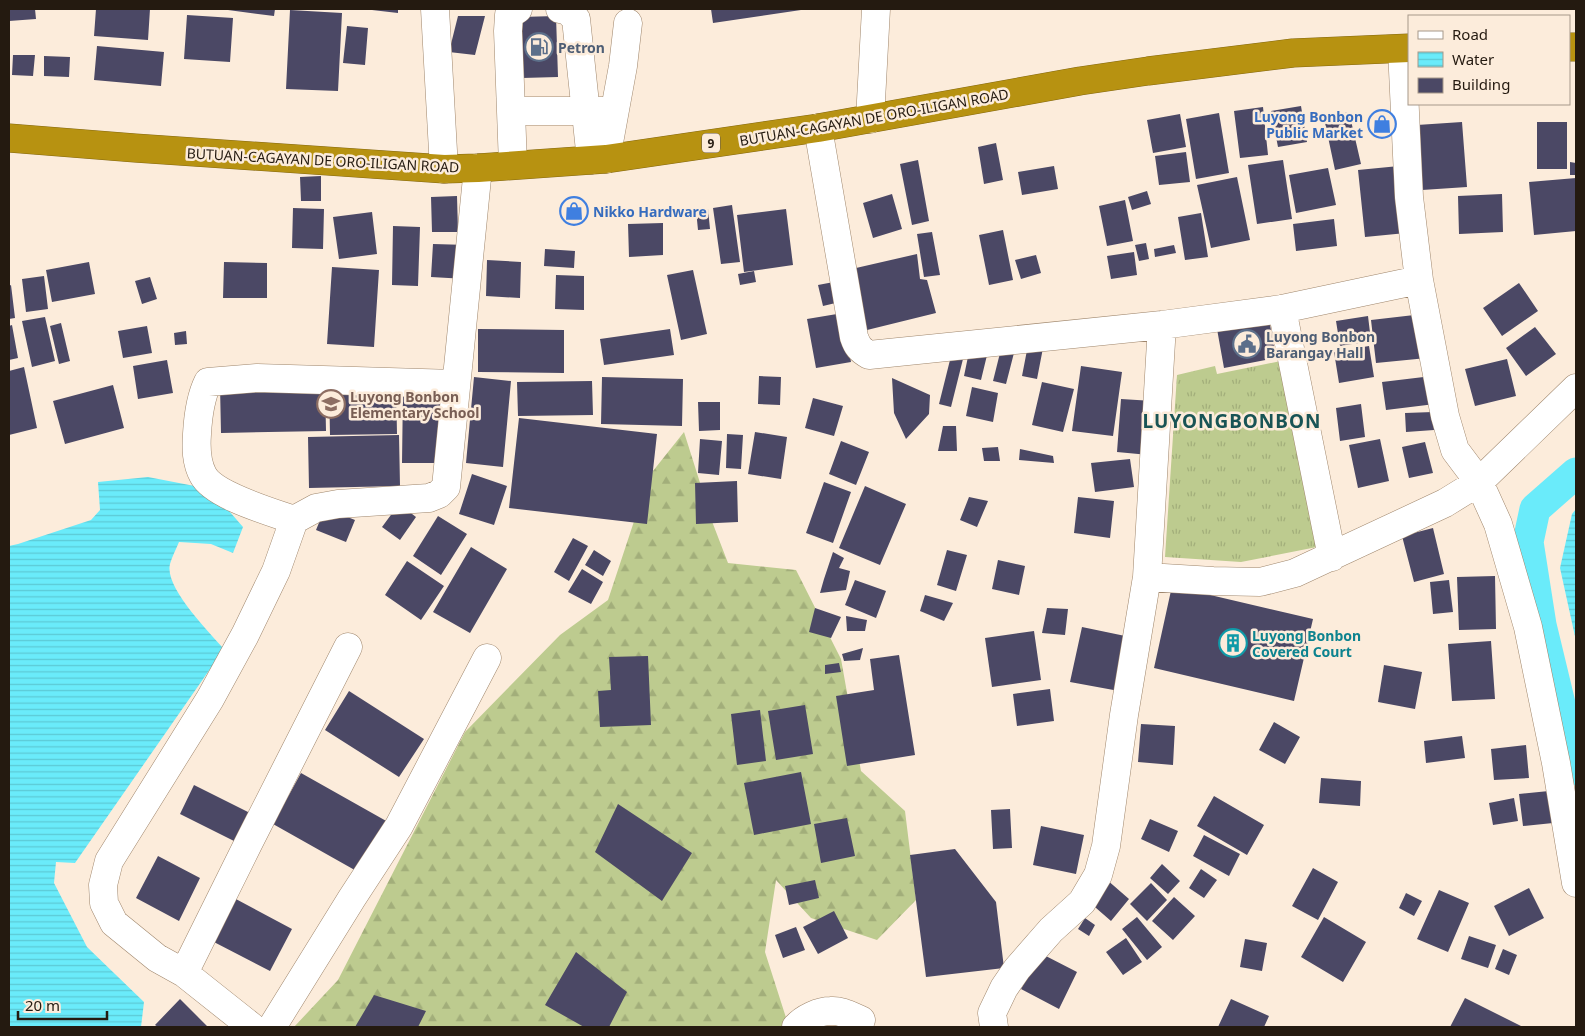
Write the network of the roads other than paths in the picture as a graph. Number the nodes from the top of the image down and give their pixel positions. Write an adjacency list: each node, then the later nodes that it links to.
1 (435, 9): 16 (street)
2 (518, 9): 7 (street)
3 (560, 9): 8 (street)
4 (876, 9): 10 (street)
5 (628, 23): 9 (street)
6 (1405, 49): 10 (highway, BUTUAN-CAGAYAN DE ORO-ILIGAN ROAD / 9); 17 (street)
7 (512, 111): 8 (street); 14 (street)
8 (586, 111): 9 (street); 13 (street)
9 (614, 111): 13 (street)
10 (870, 119): 11 (highway, BUTUAN-CAGAYAN DE ORO-ILIGAN ROAD / 9)
11 (818, 128): 13 (highway, BUTUAN-CAGAYAN DE ORO-ILIGAN ROAD / 9); 19 (street)
12 (9, 138): 16 (highway, BUTUAN-CAGAYAN DE ORO-ILIGAN ROAD / 9)
13 (599, 159): 14 (highway, BUTUAN-CAGAYAN DE ORO-ILIGAN ROAD / 9)
14 (514, 165): 15 (highway, BUTUAN-CAGAYAN DE ORO-ILIGAN ROAD / 9)
15 (478, 168): 16 (highway, BUTUAN-CAGAYAN DE ORO-ILIGAN ROAD / 9); 20 (street)
16 (444, 169)
17 (1418, 280): 18 (street); 22 (street)
18 (1282, 309): 19 (street); 24 (street)
19 (1162, 325): 25 (street)
20 (455, 384): 23 (street); 23 (street)
21 (1574, 390): 22 (street)
22 (1479, 482): 24 (street); 28 (street)
23 (294, 520): 29 (street)
24 (1332, 557): 25 (street)
25 (1148, 577): 34 (street)
26 (348, 647): 29 (street)
27 (487, 658): 32 (street)
28 (1576, 883)
29 (184, 973): 31 (street)
30 (862, 1020): 33 (street)
31 (252, 1027)
32 (272, 1027)
33 (796, 1027)
34 (994, 1027)

